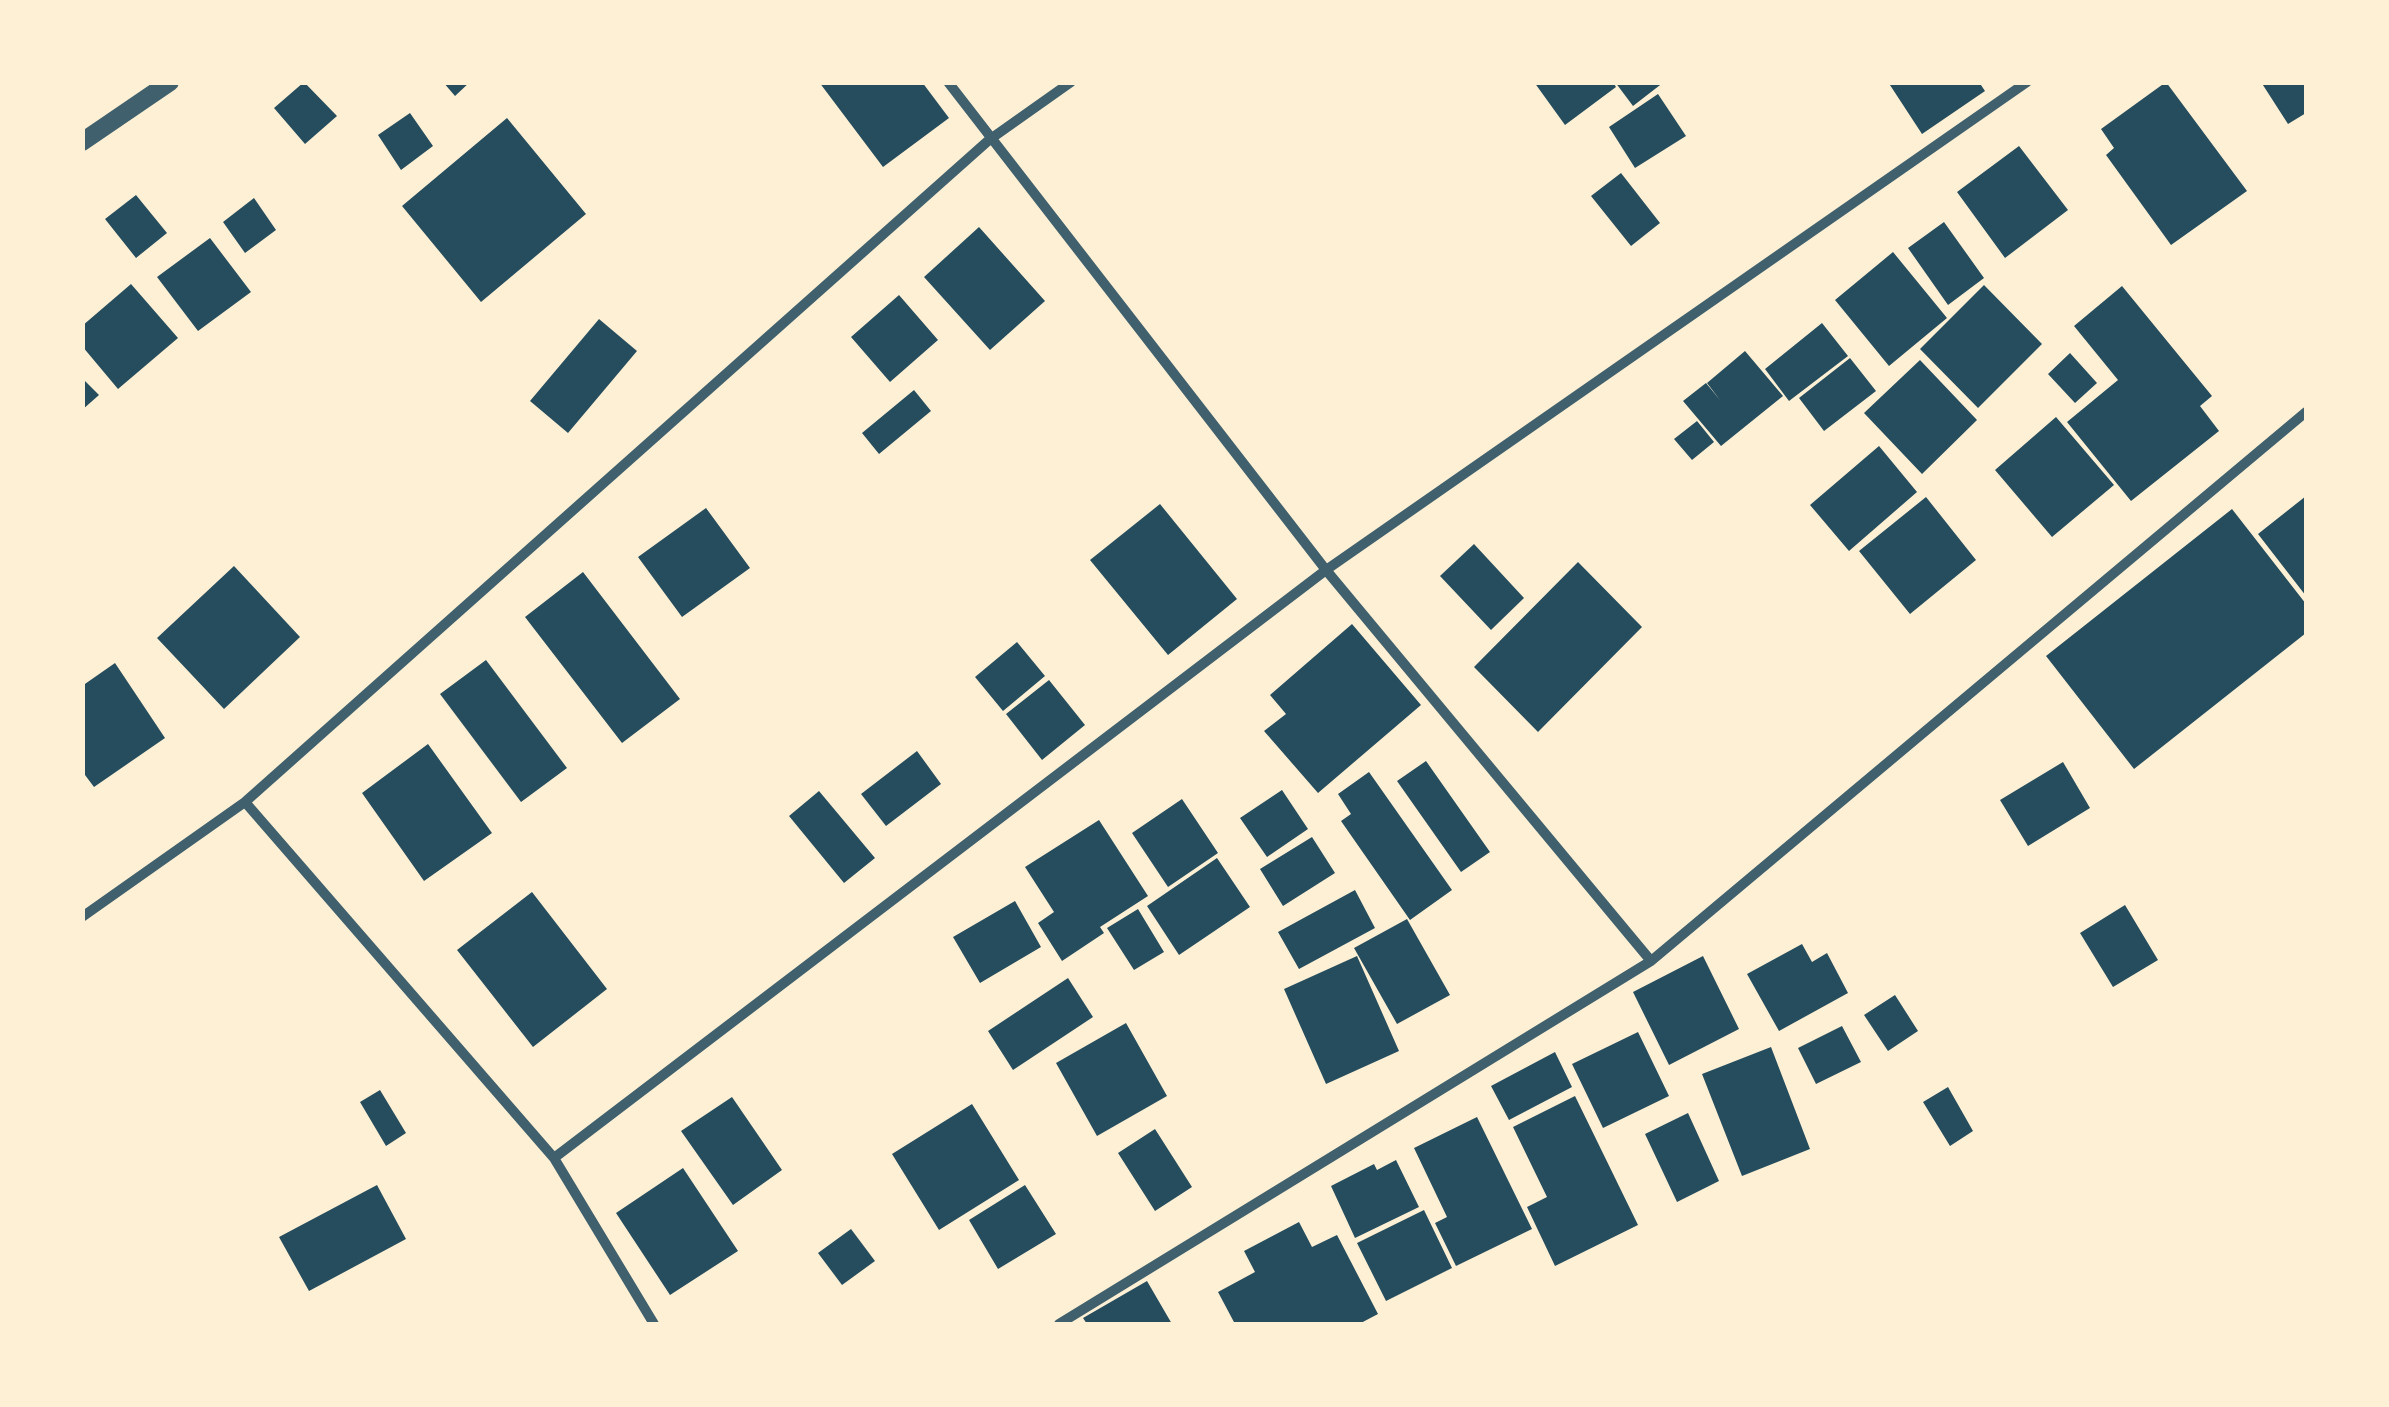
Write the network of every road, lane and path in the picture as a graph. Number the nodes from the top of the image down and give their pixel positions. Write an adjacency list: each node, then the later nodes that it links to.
1 (170, 82): 6 (street)
2 (948, 82): 5 (street)
3 (1071, 82): 5 (street)
4 (2027, 82): 8 (street)
5 (989, 140): 8 (street); 9 (street)
6 (82, 142)
7 (2306, 412): 11 (street)
8 (1326, 570): 11 (street); 12 (street)
9 (245, 802): 10 (street); 12 (street)
10 (82, 918)
11 (1651, 961): 14 (street)
12 (554, 1158): 13 (street)
13 (654, 1324)
14 (1059, 1324)

